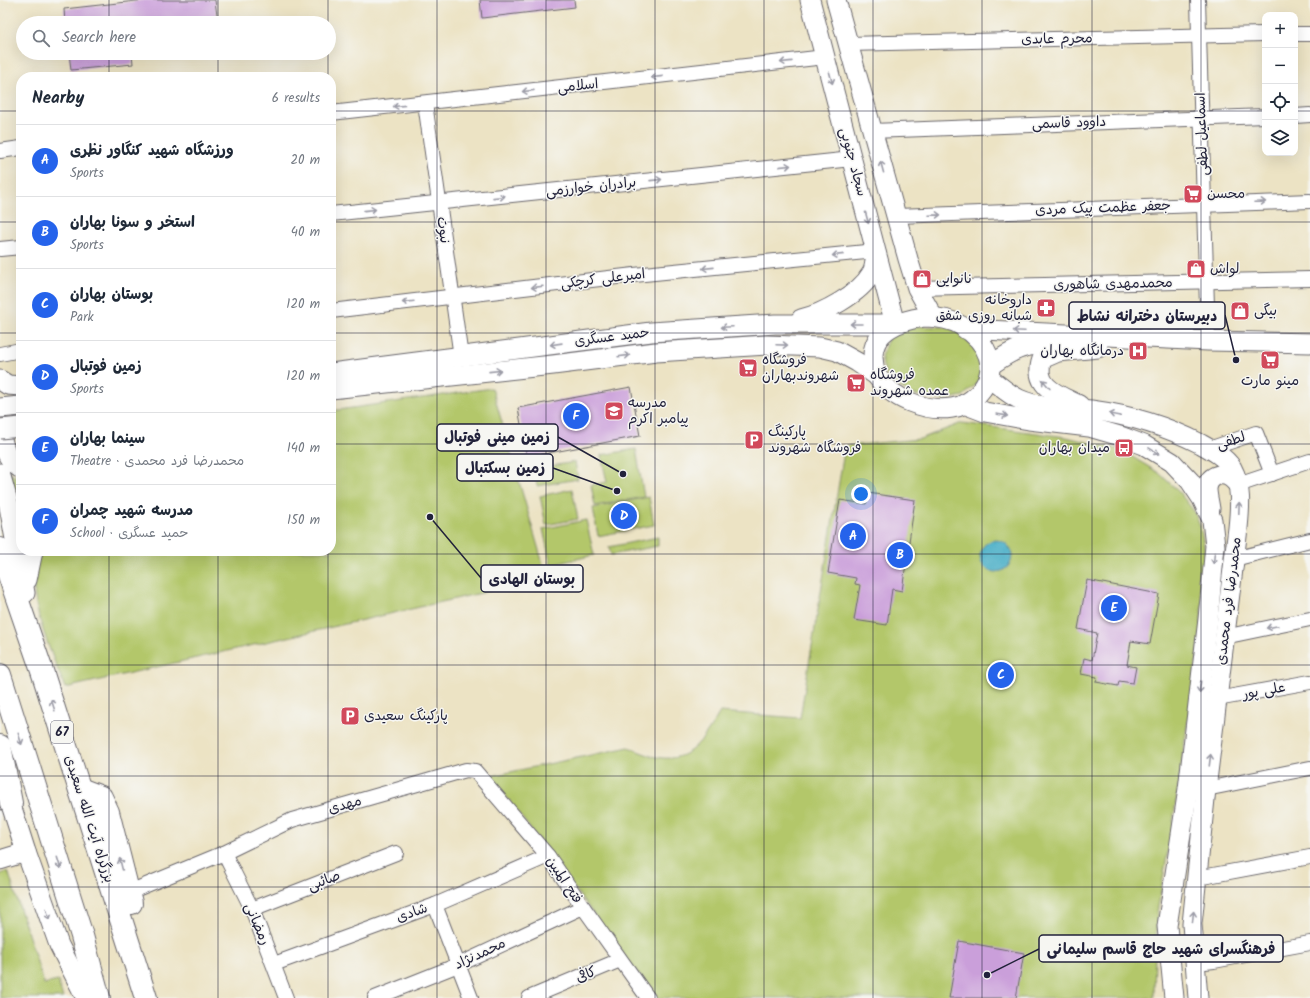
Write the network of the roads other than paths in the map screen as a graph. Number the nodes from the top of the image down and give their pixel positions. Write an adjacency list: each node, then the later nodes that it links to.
1 (810, 0): 9 (main road, سجاد جنوبی)
2 (836, 0): 8 (main road, سجاد جنوبی)
3 (1198, 0): 7 (street, اسماعیل لطفی)
4 (1262, 34): 7 (street, محرم عابدی)
5 (1298, 34): 6 (street)
6 (1310, 34)
7 (1199, 35): 8 (street, محرم عابدی); 15 (street, اسماعیل لطفی)
8 (848, 44): 16 (main road, سجاد جنوبی)
9 (825, 58): 10 (street, اسلامی, one-way to 10); 19 (main road, سجاد جنوبی, one-way to 19)
10 (425, 103): 11 (street, اسلامی, one-way to 11); 21 (street, نبوت)
11 (336, 112)
12 (1310, 115): 14 (street)
13 (1262, 116): 15 (street, داوود قاسمی)
14 (1298, 116)
15 (1202, 118): 16 (street, داوود قاسمی); 22 (street, اسماعیل لطفی)
16 (872, 131): 24 (main road, سجاد جنوبی, one-way to 16)
17 (16, 149): 18 (street)
18 (0, 151)
19 (852, 159): 21 (street, برادران خوارزمی, one-way to 19); 27 (main road, سجاد جنوبی, one-way to 27)
20 (1310, 201): 22 (street, جعفر عظمت پیک مردی, one-way to 20)
21 (439, 203): 23 (street, برادران خوارزمی, one-way to 21); 31 (street, نبوت)
22 (1204, 204): 24 (street, جعفر عظمت پیک مردی, one-way to 22); 29 (street, اسماعیل لطفی)
23 (336, 213)
24 (896, 216): 30 (main road, سجاد جنوبی)
25 (16, 247): 26 (street)
26 (0, 249)
27 (876, 252): 31 (street, امیرعلی کرچکی, one-way to 31); 34 (main road); 35 (main road, سجاد جنوبی)
28 (1310, 279): 29 (street, محمدمهدی شاهوری)
29 (1206, 282): 30 (street, محمدمهدی شاهوری); 37 (street, اسماعیل لطفی)
30 (917, 288): 33 (main road, سجاد جنوبی)
31 (453, 297): 32 (street, امیرعلی کرچکی, one-way to 32); 43 (street, نبوت)
32 (336, 310)
33 (933, 317): 35 (main road); 36 (main road)
34 (775, 324): 35 (main road, حمید عسگری, one-way to 34); 43 (main road, حمید عسگری, one-way to 43)
35 (896, 324): 48 (main road)
36 (965, 329): 37 (main road, one-way to 36); 45 (main road)
37 (1208, 341): 38 (main road)
38 (1310, 343)
39 (1098, 348): 42 (main road); 45 (main road); 54 (main road, one-way to 39)
40 (16, 351): 41 (street)
41 (0, 354)
42 (1310, 354)
43 (456, 358): 44 (main road); 46 (main road, حمید عسگری)
44 (336, 360)
45 (990, 371): 51 (main road); 54 (main road, محمدرضا فرد محمدی)
46 (336, 372)
47 (471, 374): 48 (main road, حمید عسگری, one-way to 48); 49 (main road, حمید عسگری); 50 (main road)
48 (877, 376): 51 (main road)
49 (336, 388)
50 (336, 398)
51 (964, 404): 63 (main road, محمدرضا فرد محمدی, one-way to 63)
52 (16, 406): 53 (main road)
53 (0, 408)
54 (1091, 410): 57 (main road, محمدرضا فرد محمدی, one-way to 54)
55 (16, 427): 56 (main road, bridge)
56 (0, 429): 59 (main road)
57 (1209, 448): 61 (street, لطفی); 62 (main road, محمدرضا فرد محمدی)
58 (1310, 461): 61 (street)
59 (16, 465)
60 (0, 473): 65 (main road)
61 (1272, 474): 62 (street)
62 (1238, 485): 63 (main road); 69 (main road, محمدرضا فرد محمدی, one-way to 62)
63 (1212, 520): 106 (main road, محمدرضا فرد محمدی, one-way to 106)
64 (1310, 540): 69 (street)
65 (16, 544)
66 (0, 549): 79 (highway, بزرگراه آیت الله سعیدی / 67, one-way to 66)
67 (18, 556): 68 (main road)
68 (32, 556)
69 (1234, 559): 71 (main road, محمدرضا فرد محمدی)
70 (1310, 619): 71 (street, one-way to 71)
71 (1224, 637): 74 (main road, محمدرضا فرد محمدی)
72 (0, 675): 100 (highway, one-way to 100)
73 (1310, 682): 74 (street, علی پور)
74 (1217, 699): 80 (main road, محمدرضا فرد محمدی, one-way to 74)
75 (0, 746): 81 (highway)
76 (1310, 768): 80 (street)
77 (0, 770): 81 (main road)
78 (471, 770): 83 (street, مهدی); 85 (street, فتح المبین)
79 (80, 788): 89 (highway, one-way to 79); 98 (highway, بزرگراه آیت الله سعیدی / 67)
80 (1206, 789): 88 (main road, محمدرضا فرد محمدی)
81 (11, 803): 82 (main road)
82 (26, 852): 87 (main road); 99 (main road, one-way to 99)
83 (224, 853): 89 (street, مهدی); 92 (street, رمضانی)
84 (396, 853): 92 (street, صائبی)
85 (548, 856): 90 (street, شادی); 91 (street, فتح المبین)
86 (1310, 857): 88 (street)
87 (0, 860)
88 (1197, 878): 95 (main road, محمدرضا فرد محمدی, one-way to 88)
89 (128, 893): 98 (highway)
90 (435, 905): 96 (street, شادی); 97 (street)
91 (582, 906): 94 (street, فتح المبین); 97 (street, محمدنژاد)
92 (252, 909): 96 (street, رمضانی)
93 (1310, 943): 95 (street)
94 (620, 960): 104 (street, کافی); 105 (street, فتح المبین)
95 (1196, 963): 107 (main road, محمدرضا فرد محمدی)
96 (274, 964): 101 (street, رمضانی)
97 (458, 964): 102 (street, محمدنژاد); 103 (street)
98 (146, 997)
99 (86, 998)
100 (99, 998)
101 (286, 998)
102 (375, 998)
103 (471, 998)
104 (529, 998)
105 (648, 998)
106 (1174, 998)
107 (1198, 998)

